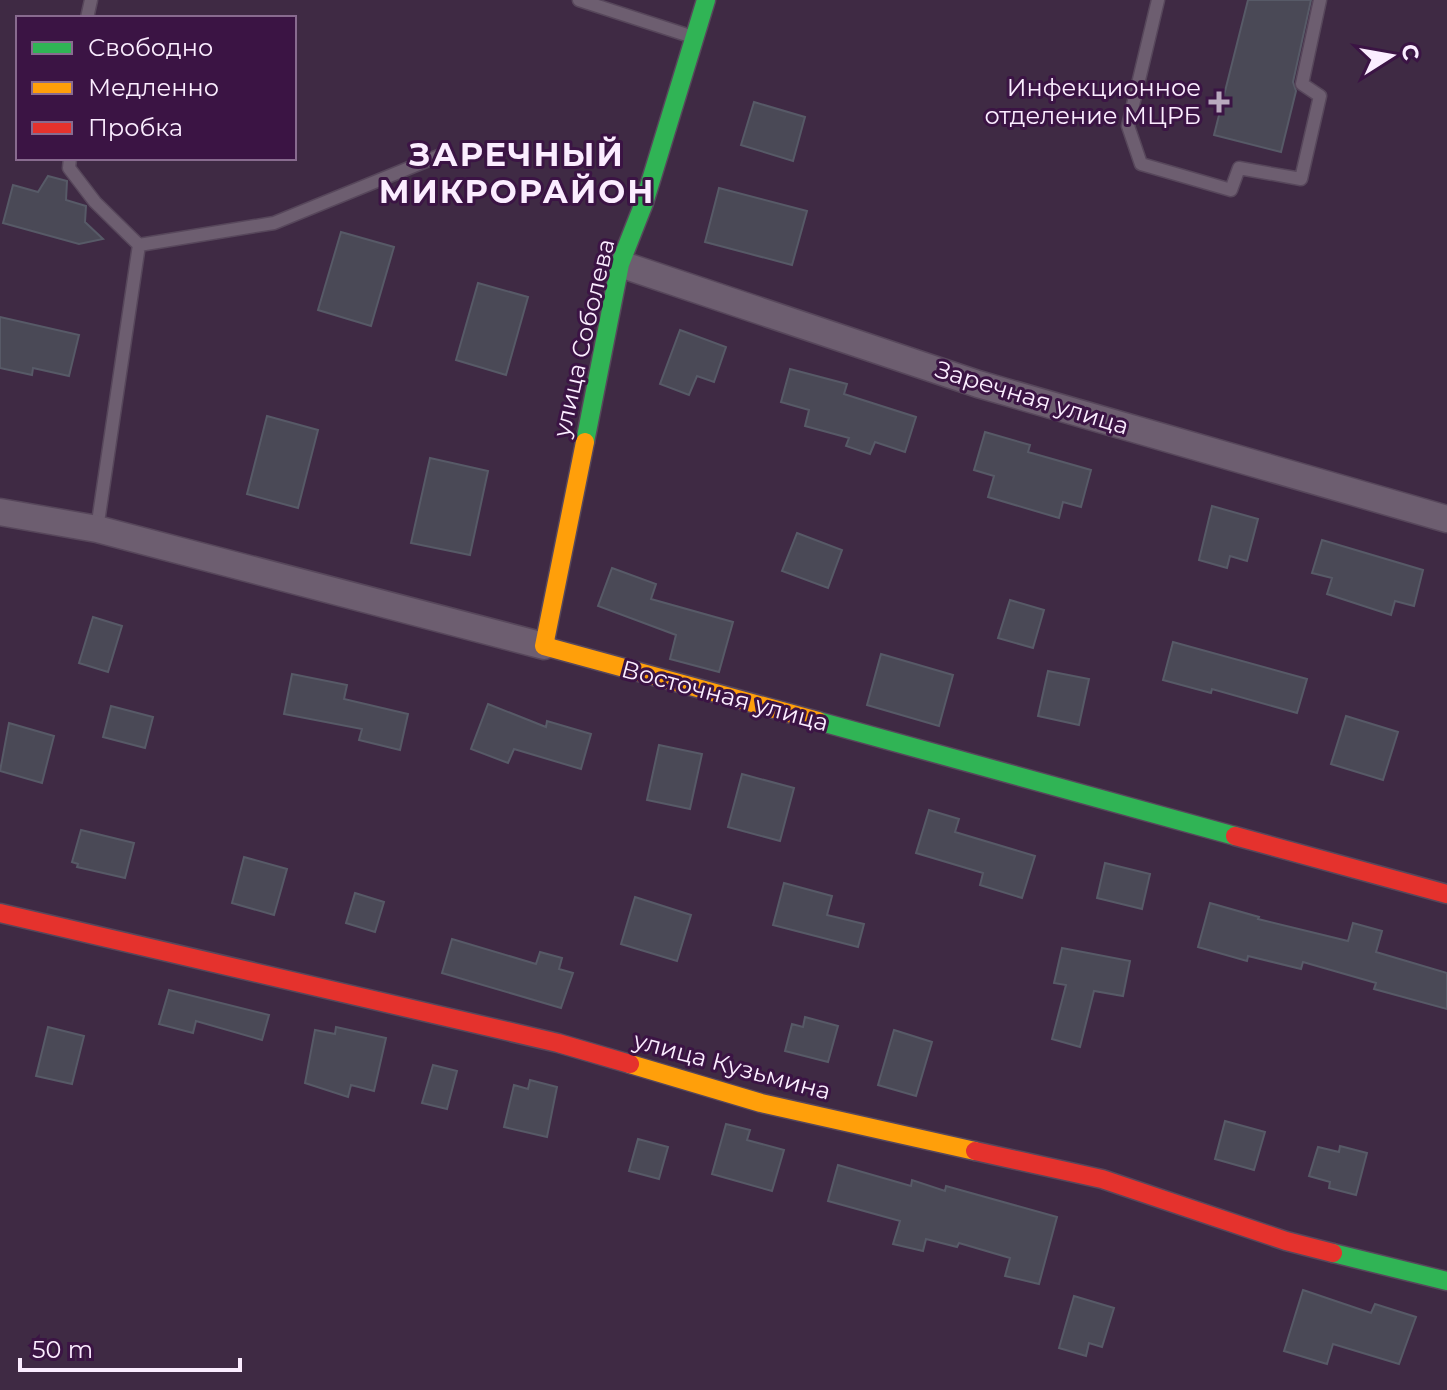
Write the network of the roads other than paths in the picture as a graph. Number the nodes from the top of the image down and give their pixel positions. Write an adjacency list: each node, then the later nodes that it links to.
1 (579, 0): 5 (lane)
2 (706, 0): 5 (street, улица Соболева)
3 (1158, 0): 4 (lane)
4 (1320, 0)
5 (696, 39): 9 (street, улица Соболева)
6 (441, 155): 8 (lane)
7 (70, 160): 8 (lane)
8 (139, 245): 12 (lane)
9 (620, 264): 11 (street, Заречная улица); 13 (street, улица Соболева)
10 (0, 512): 12 (street, Восточная улица)
11 (1447, 519)
12 (97, 529): 13 (street, Восточная улица)
13 (544, 646): 14 (street, Восточная улица)
14 (1447, 894)
15 (0, 913): 16 (street, улица Кузьмина)
16 (1447, 1281)

